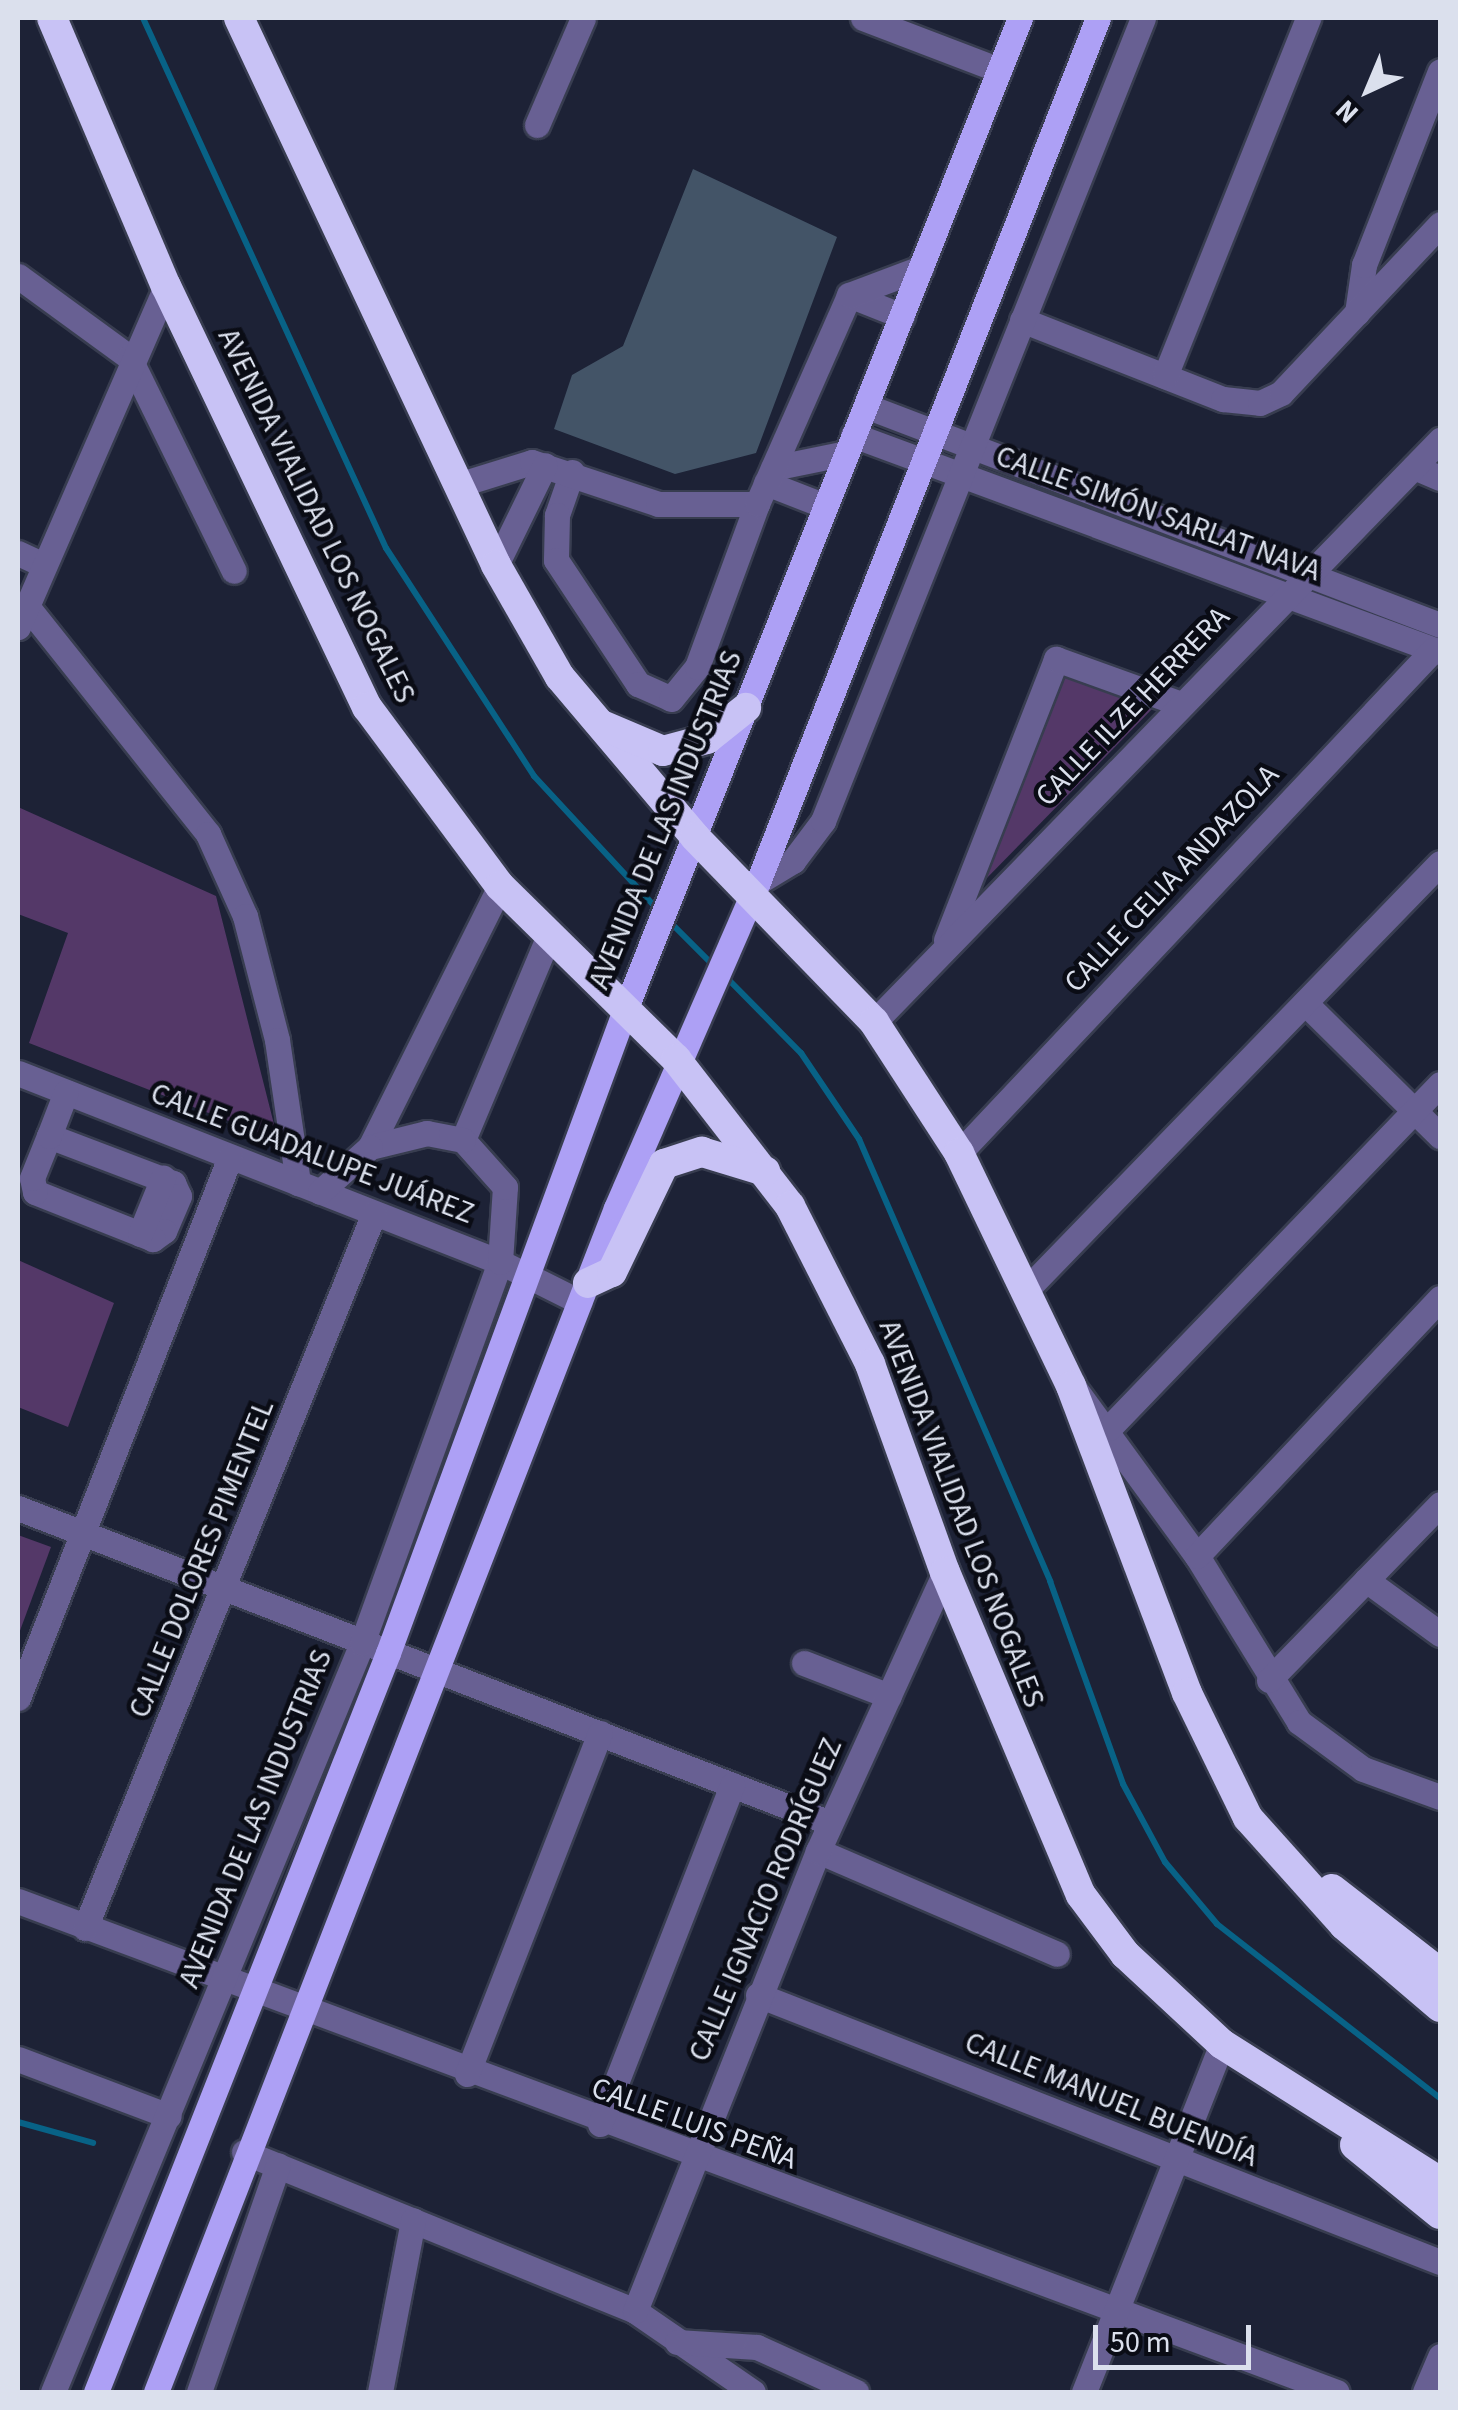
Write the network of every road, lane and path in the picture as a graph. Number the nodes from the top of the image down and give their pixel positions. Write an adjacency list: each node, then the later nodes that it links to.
1 (48, 18): 15 (highway, AVENIDA VIALIDAD LOS NOGALES)
2 (238, 18): 33 (highway)
3 (583, 18): 11 (street)
4 (863, 18): 9 (street)
5 (1020, 18): 9 (main road, AVENIDA DE LAS INDUSTRIAS)
6 (1098, 18): 23 (main road)
7 (1143, 18): 19 (street)
8 (1308, 18): 21 (street)
9 (999, 70): 13 (main road, AVENIDA DE LAS INDUSTRIAS)
10 (1440, 71): 17 (street)
11 (538, 126)
12 (1440, 224): 17 (street)
13 (921, 268): 16 (street); 18 (main road, AVENIDA DE LAS INDUSTRIAS)
14 (18, 276): 20 (street)
15 (166, 286): 20 (street); 49 (highway, AVENIDA VIALIDAD LOS NOGALES)
16 (849, 294): 18 (street); 34 (street)
17 (1357, 313): 21 (street)
18 (902, 316): 22 (main road, AVENIDA DE LAS INDUSTRIAS)
19 (1022, 320): 21 (street); 26 (street)
20 (129, 357): 37 (street); 39 (street)
21 (1165, 376)
22 (866, 406): 23 (street, CALLE SIMÓN SARLAT NAVA); 25 (main road, AVENIDA DE LAS INDUSTRIAS)
23 (932, 430): 26 (street, CALLE SIMÓN SARLAT NAVA); 27 (main road)
24 (1440, 440): 29 (street, CALLE ILZE HERRERA)
25 (850, 444): 27 (street, CALLE SIMÓN SARLAT NAVA); 34 (street); 35 (main road, AVENIDA DE LAS INDUSTRIAS)
26 (972, 444): 31 (street); 40 (street, CALLE SIMÓN SARLAT NAVA)
27 (921, 462): 31 (street, CALLE SIMÓN SARLAT NAVA); 50 (main road)
28 (545, 465): 30 (street); 33 (street); 38 (street)
29 (1414, 468): 32 (street); 40 (street, CALLE ILZE HERRERA)
30 (572, 472): 34 (street); 34 (street)
31 (960, 476): 41 (street, CALLE SIMÓN SARLAT NAVA); 50 (street)
32 (1440, 478)
33 (458, 485): 38 (highway)
34 (765, 485): 35 (street)
35 (825, 506): 45 (main road, AVENIDA DE LAS INDUSTRIAS)
36 (18, 553): 37 (street)
37 (42, 564): 42 (street)
38 (496, 564): 46 (highway)
39 (234, 571)
40 (1308, 575): 41 (street, CALLE ILZE HERRERA); 43 (street, CALLE SIMÓN SARLAT NAVA)
41 (1285, 596): 43 (street, CALLE SIMÓN SARLAT NAVA); 44 (street, CALLE ILZE HERRERA)
42 (22, 616): 68 (street)
43 (1438, 642): 65 (street, CALLE CELIA ANDAZOLA)
44 (1181, 704): 52 (street, CALLE ILZE HERRERA); 52 (street)
45 (746, 708): 46 (highway); 47 (main road, AVENIDA DE LAS INDUSTRIAS)
46 (597, 723): 47 (highway)
47 (695, 837): 50 (highway); 54 (main road, AVENIDA DE LAS INDUSTRIAS)
48 (1440, 863): 53 (street)
49 (500, 886): 51 (highway, AVENIDA VIALIDAD LOS NOGALES); 64 (street)
50 (755, 888): 55 (highway); 56 (main road)
51 (549, 936): 54 (highway, AVENIDA VIALIDAD LOS NOGALES); 63 (street)
52 (942, 950): 55 (street, CALLE ILZE HERRERA)
53 (1305, 1003): 60 (street); 72 (street)
54 (624, 1010): 56 (highway, AVENIDA VIALIDAD LOS NOGALES); 71 (main road, AVENIDA DE LAS INDUSTRIAS)
55 (874, 1022): 65 (highway)
56 (676, 1059): 67 (highway, AVENIDA VIALIDAD LOS NOGALES); 73 (main road)
57 (18, 1074): 59 (street, CALLE GUADALUPE JUÁREZ)
58 (1440, 1084): 60 (street)
59 (66, 1092): 61 (street); 66 (street, CALLE GUADALUPE JUÁREZ)
60 (1415, 1110): 62 (street); 76 (street)
61 (49, 1136): 61 (street)
62 (1440, 1136)
63 (463, 1140): 64 (street); 70 (street, AVENIDA DE LAS INDUSTRIAS)
64 (370, 1147): 68 (street)
65 (959, 1152): 72 (highway)
66 (230, 1157): 68 (street, CALLE GUADALUPE JUÁREZ); 79 (street)
67 (769, 1172): 73 (highway); 81 (highway, AVENIDA VIALIDAD LOS NOGALES)
68 (309, 1188): 69 (street, CALLE GUADALUPE JUÁREZ)
69 (374, 1213): 70 (street, CALLE GUADALUPE JUÁREZ); 83 (street, CALLE DOLORES PIMENTEL)
70 (500, 1262): 71 (street, CALLE GUADALUPE JUÁREZ); 85 (street, AVENIDA DE LAS INDUSTRIAS)
71 (526, 1278): 73 (street, CALLE GUADALUPE JUÁREZ); 86 (main road, AVENIDA DE LAS INDUSTRIAS)
72 (1028, 1289): 75 (highway)
73 (584, 1292): 88 (main road)
74 (1440, 1298): 80 (street)
75 (1071, 1386): 76 (street); 97 (highway)
76 (1109, 1428): 80 (street)
77 (1440, 1504): 82 (street)
78 (18, 1508): 79 (street)
79 (82, 1533): 83 (street); 91 (street)
80 (1197, 1556): 89 (street)
81 (944, 1572): 90 (street, CALLE IGNACIO RODRÍGUEZ); 107 (highway, AVENIDA VIALIDAD LOS NOGALES)
82 (1366, 1580): 84 (street); 89 (street)
83 (227, 1592): 85 (street); 99 (street, CALLE DOLORES PIMENTEL)
84 (1440, 1634)
85 (362, 1643): 86 (street); 102 (street, AVENIDA DE LAS INDUSTRIAS)
86 (388, 1654): 88 (street); 103 (main road, AVENIDA DE LAS INDUSTRIAS)
87 (804, 1663): 90 (street)
88 (434, 1670): 92 (street); 106 (main road)
89 (1269, 1680): 94 (street)
90 (888, 1696): 95 (street, CALLE IGNACIO RODRÍGUEZ)
91 (18, 1698)
92 (600, 1733): 93 (street); 109 (street)
93 (732, 1785): 95 (street); 112 (street)
94 (1440, 1797)
95 (830, 1823): 96 (street, CALLE IGNACIO RODRÍGUEZ)
96 (818, 1851): 100 (street); 104 (street, CALLE IGNACIO RODRÍGUEZ)
97 (1282, 1860): 101 (highway); 105 (highway)
98 (18, 1901): 99 (street, CALLE LUIS PEÑA)
99 (86, 1928): 102 (street, CALLE LUIS PEÑA)
100 (1057, 1954)
101 (1440, 1973)
102 (224, 1983): 103 (street, CALLE LUIS PEÑA); 110 (street, AVENIDA DE LAS INDUSTRIAS)
103 (253, 1993): 106 (street, CALLE LUIS PEÑA); 124 (main road, AVENIDA DE LAS INDUSTRIAS)
104 (758, 1994): 114 (street, CALLE IGNACIO RODRÍGUEZ); 115 (street, CALLE MANUEL BUENDÍA)
105 (1440, 2008)
106 (299, 2011): 109 (street, CALLE LUIS PEÑA); 113 (main road)
107 (1222, 2044): 111 (highway, AVENIDA VIALIDAD LOS NOGALES); 115 (street)
108 (18, 2059): 110 (street)
109 (468, 2074): 112 (street, CALLE LUIS PEÑA)
110 (169, 2116): 126 (street, AVENIDA DE LAS INDUSTRIAS)
111 (1338, 2123): 117 (highway, AVENIDA VIALIDAD LOS NOGALES); 118 (highway)
112 (600, 2124): 114 (street, CALLE LUIS PEÑA)
113 (244, 2152): 116 (street); 129 (main road)
114 (696, 2160): 121 (street, CALLE IGNACIO RODRÍGUEZ); 122 (street, CALLE LUIS PEÑA)
115 (1175, 2162): 120 (street, CALLE MANUEL BUENDÍA); 122 (street)
116 (278, 2165): 119 (street); 130 (street)
117 (1440, 2182)
118 (1440, 2214)
119 (413, 2220): 121 (street); 131 (street)
120 (1440, 2262)
121 (635, 2311): 123 (street)
122 (1115, 2312): 134 (street); 135 (street, CALLE LUIS PEÑA)
123 (677, 2342): 132 (street); 133 (street)
124 (111, 2353): 127 (main road); 128 (main road, AVENIDA DE LAS INDUSTRIAS)
125 (1440, 2356): 136 (street)
126 (52, 2392)
127 (77, 2392)
128 (96, 2392)
129 (156, 2392)
130 (199, 2392)
131 (380, 2392)
132 (753, 2392)
133 (856, 2392)
134 (1084, 2392)
135 (1337, 2392)
136 (1425, 2392)

